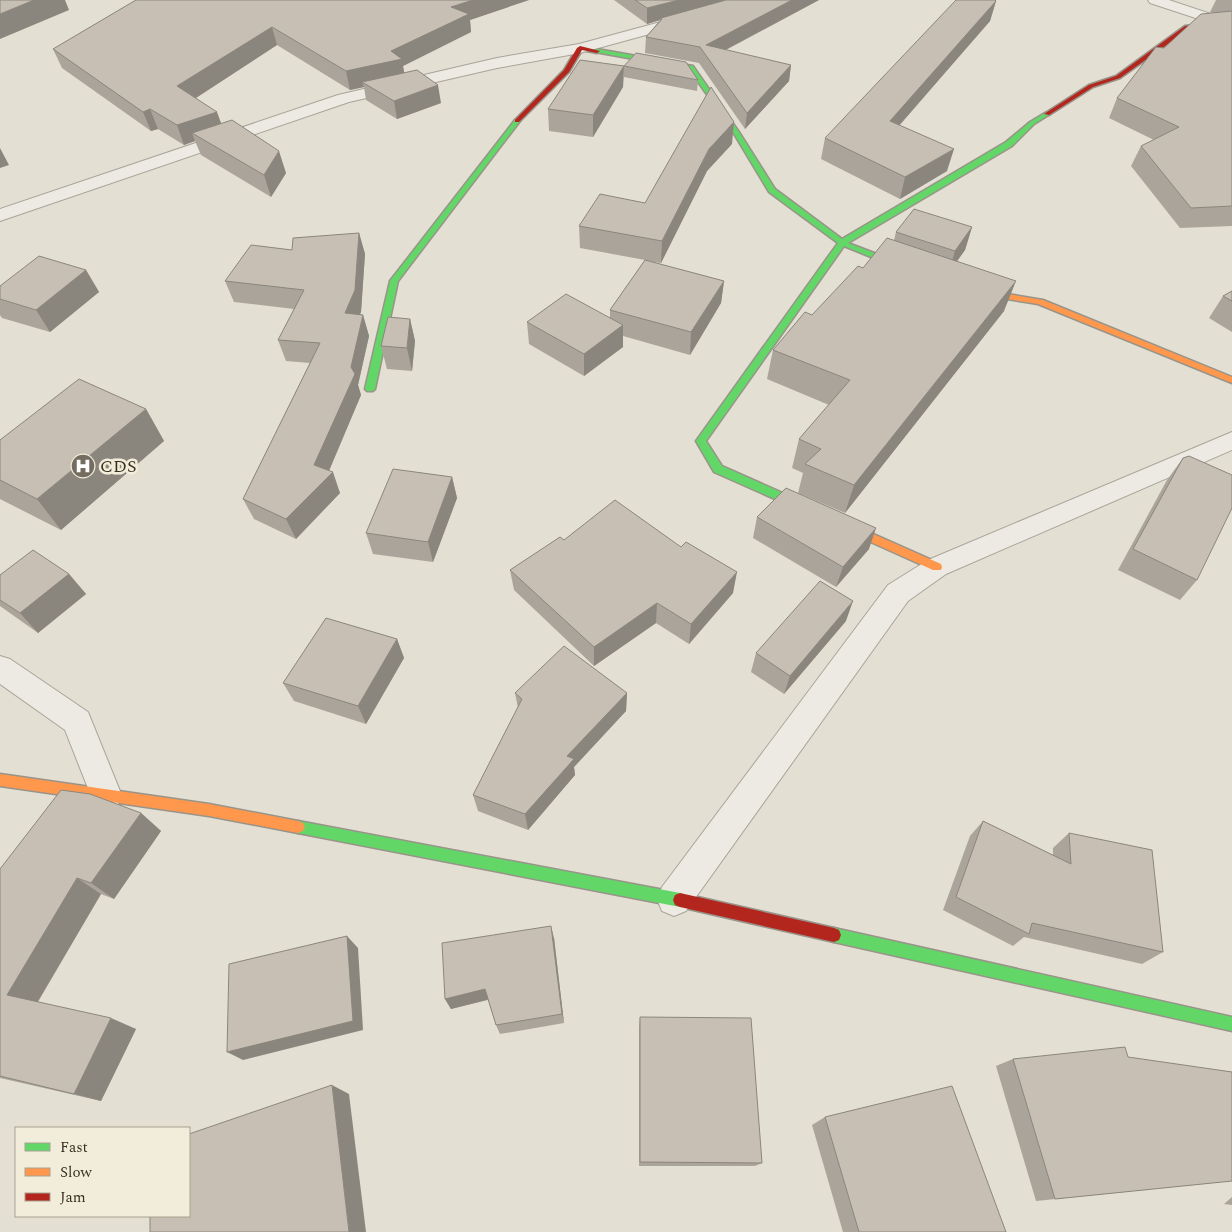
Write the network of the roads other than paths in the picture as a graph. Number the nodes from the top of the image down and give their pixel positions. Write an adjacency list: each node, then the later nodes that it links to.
1 (758, 0): 4 (street)
2 (1155, 0): 3 (street)
3 (1229, 25): 6 (street)
4 (580, 48): 5 (street); 6 (street); 10 (street)
5 (0, 215)
6 (842, 243): 7 (street); 12 (street)
7 (919, 273)
8 (957, 286): 9 (street)
9 (1232, 380)
10 (370, 389)
11 (1232, 440): 12 (street)
12 (937, 567): 16 (street)
13 (0, 668): 15 (street)
14 (0, 780): 15 (street)
15 (106, 796): 16 (street)
16 (674, 899): 17 (street)
17 (1232, 1024)

